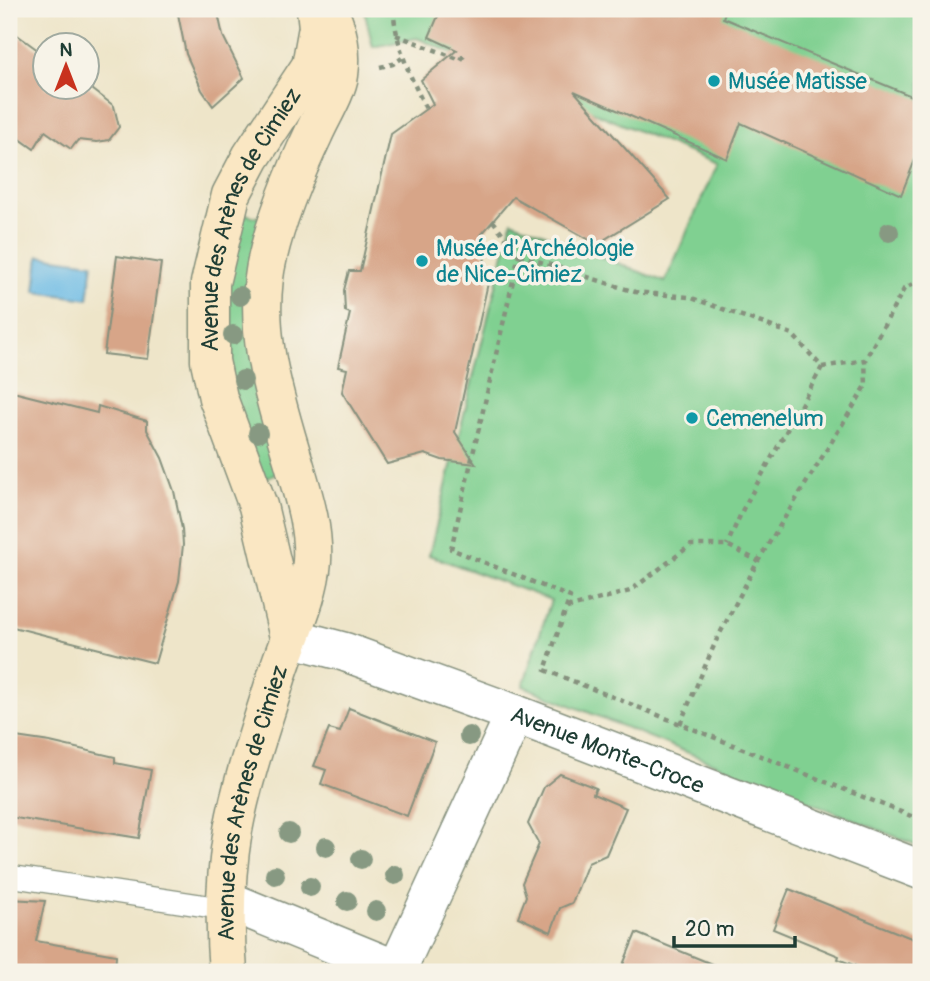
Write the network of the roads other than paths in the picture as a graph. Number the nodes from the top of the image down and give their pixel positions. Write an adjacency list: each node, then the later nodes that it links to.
1 (316, 9): 3 (street, Avenue des Arènes de Cimiez)
2 (326, 9): 3 (street, Avenue des Arènes de Cimiez)
3 (289, 637): 4 (street, Avenue Monte-Croce); 7 (street, Avenue des Arènes de Cimiez)
4 (515, 714): 5 (street, Avenue Monte-Croce); 9 (street)
5 (921, 870)
6 (9, 876): 7 (lane)
7 (226, 905): 8 (street, Avenue des Arènes de Cimiez); 9 (street)
8 (228, 972)
9 (399, 972)

